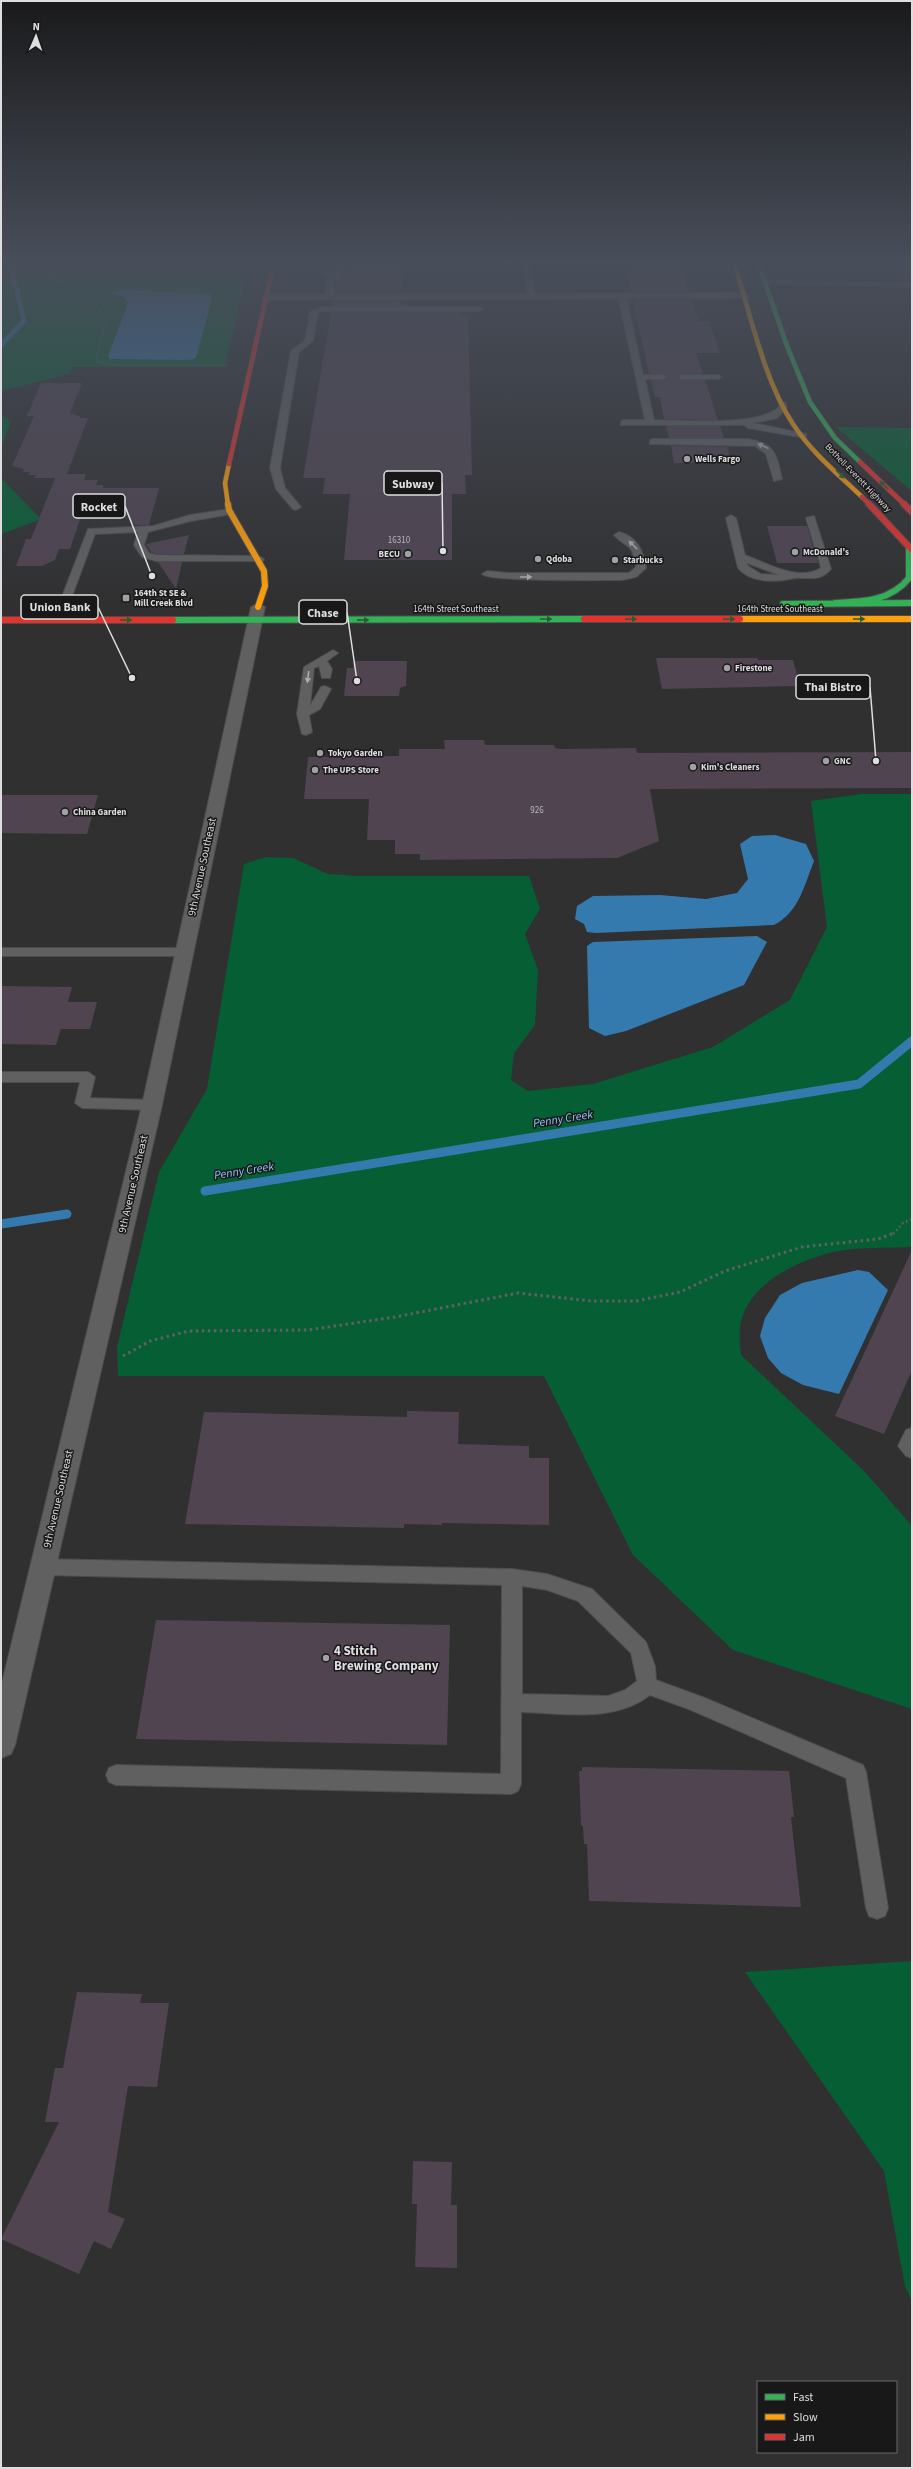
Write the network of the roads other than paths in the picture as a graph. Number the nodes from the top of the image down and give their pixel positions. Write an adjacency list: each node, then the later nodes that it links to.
1 (250, 377): 14 (main road)
2 (291, 377): 13 (lane)
3 (640, 377): 8 (lane)
4 (773, 377): 6 (main road, Bothell-Everett Highway)
5 (800, 377): 15 (main road, Bothell-Everett Highway, one-way to 5)
6 (782, 404): 9 (lane); 10 (main road, Bothell-Everett Highway)
7 (624, 423): 8 (lane)
8 (650, 423): 9 (lane)
9 (735, 423): 10 (lane)
10 (803, 436): 20 (main road, Bothell-Everett Highway, one-way to 20)
11 (653, 442): 12 (lane, one-way to 11)
12 (777, 479)
13 (296, 507)
14 (229, 512): 18 (lane); 21 (main road)
15 (912, 512)
16 (731, 518): 17 (lane)
17 (811, 518)
18 (144, 530): 21 (lane); 26 (lane)
19 (619, 535): 22 (lane, one-way to 19)
20 (911, 549): 23 (main road)
21 (260, 559): 27 (main road)
22 (487, 574)
23 (835, 603): 24 (main road, 164th Street Southeast); 25 (main road, 164th Street Southeast)
24 (912, 603)
25 (773, 604)
26 (63, 607)
27 (257, 610): 28 (main road, 164th Street Southeast, one-way to 28); 29 (main road, 164th Street Southeast, one-way to 27); 37 (street, 9th Avenue Southeast)
28 (912, 619)
29 (1, 620)
30 (332, 653): 31 (lane)
31 (321, 660): 32 (lane); 34 (lane, one-way to 34)
32 (326, 676)
33 (325, 689): 34 (lane)
34 (303, 714): 35 (lane)
35 (306, 732)
36 (1, 952): 37 (lane)
37 (183, 952): 39 (street, 9th Avenue Southeast)
38 (1, 1076): 39 (lane)
39 (152, 1105): 42 (street, 9th Avenue Southeast)
40 (912, 1435): 41 (lane)
41 (912, 1450)
42 (42, 1567): 43 (lane); 46 (street, 9th Avenue Southeast)
43 (512, 1577): 44 (lane); 45 (lane)
44 (647, 1685): 45 (lane); 48 (lane)
45 (511, 1703): 47 (lane)
46 (1, 1745)
47 (116, 1775)
48 (877, 1908)

